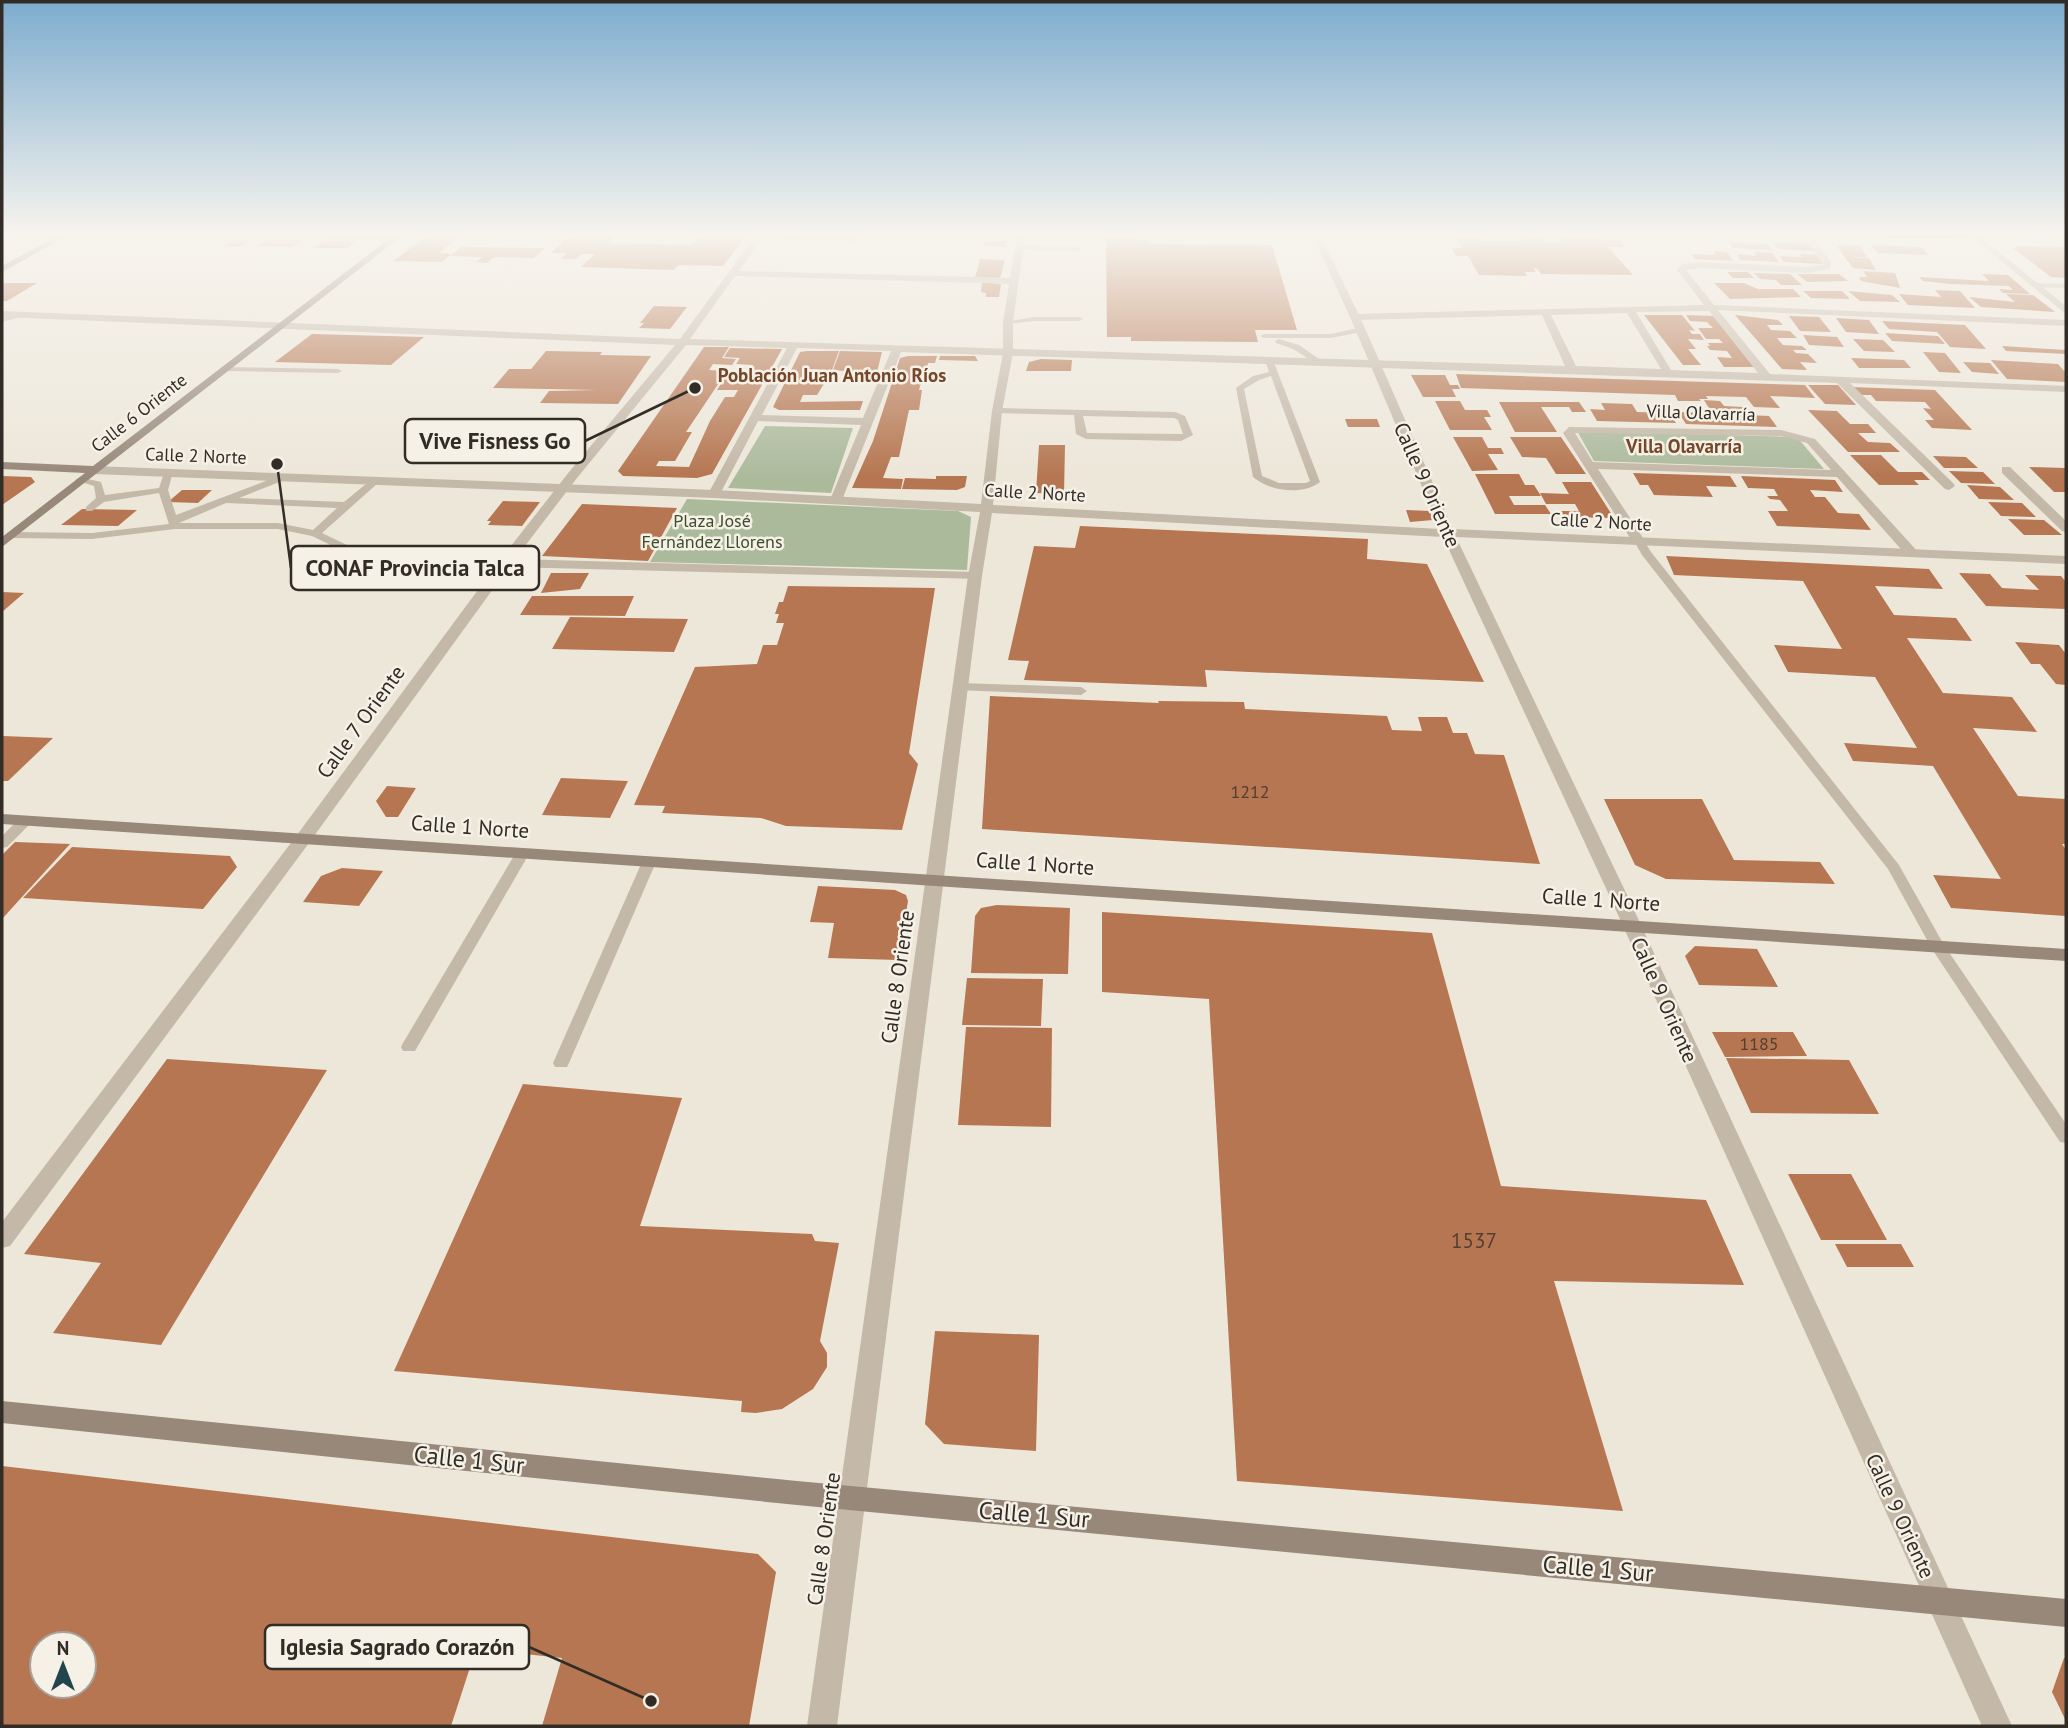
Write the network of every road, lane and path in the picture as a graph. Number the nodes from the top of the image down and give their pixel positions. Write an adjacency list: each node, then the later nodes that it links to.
1 (36, 316): 14 (street)
2 (294, 316): 14 (main road, Calle 6 Oriente)
3 (701, 316): 15 (street, Calle 7 Oriente)
4 (1354, 316): 12 (street, Calle 9 Oriente)
5 (1483, 316): 12 (street)
6 (1547, 316): 23 (street)
7 (1633, 316): 26 (street)
8 (1719, 316): 27 (street)
9 (1927, 316): 13 (street)
10 (1009, 317): 11 (lane); 18 (street, Calle 8 Oriente)
11 (1079, 317)
12 (1357, 323): 20 (lane); 21 (street, Calle 9 Oriente)
13 (2066, 323)
14 (283, 324): 15 (street); 22 (main road, Calle 6 Oriente)
15 (683, 342): 16 (street); 44 (street, Calle 7 Oriente)
16 (793, 346): 17 (street); 32 (street)
17 (897, 349): 18 (street); 33 (street)
18 (1008, 353): 19 (street); 30 (street, Calle 8 Oriente)
19 (1269, 360): 20 (street); 25 (lane)
20 (1318, 361): 21 (street)
21 (1374, 364): 23 (street); 56 (street, Calle 9 Oriente)
22 (225, 369): 24 (lane); 36 (main road, Calle 6 Oriente)
23 (1572, 369): 26 (street)
24 (338, 371)
25 (1274, 373): 25 (lane)
26 (1668, 373): 27 (street)
27 (1766, 376): 28 (street)
28 (1839, 379): 29 (street); 43 (street)
29 (2066, 389)
30 (997, 411): 31 (lane); 51 (street, Calle 8 Oriente)
31 (1078, 413): 31 (lane)
32 (756, 418): 33 (street); 46 (street)
33 (869, 422): 49 (street)
34 (2, 465): 36 (main road, Calle 2 Norte)
35 (1589, 465): 39 (street); 39 (street, Villa Olavarría); 60 (street, Villa Olavarría)
36 (94, 470): 38 (street, Calle 2 Norte); 41 (main road, Calle 6 Oriente)
37 (2006, 471): 54 (street)
38 (168, 472): 40 (street, Calle 2 Norte); 45 (lane)
39 (1840, 474): 61 (street, Villa Olavarría)
40 (284, 477): 42 (street, Calle 2 Norte); 48 (lane)
41 (80, 480): 47 (lane); 59 (main road, Calle 6 Oriente)
42 (375, 481): 44 (street, Calle 2 Norte); 50 (lane)
43 (1949, 486)
44 (563, 489): 46 (street, Calle 2 Norte); 63 (street, Calle 7 Oriente)
45 (163, 490): 47 (lane); 53 (lane)
46 (714, 494): 49 (street, Calle 2 Norte)
47 (101, 499): 52 (lane)
48 (223, 500): 50 (lane); 53 (lane)
49 (836, 500): 51 (street, Calle 2 Norte)
50 (346, 505): 57 (lane)
51 (987, 508): 56 (street, Calle 2 Norte); 65 (street, Calle 8 Oriente)
52 (89, 509)
53 (174, 523): 57 (lane); 58 (lane)
54 (2064, 524)
55 (70, 525): 58 (lane)
56 (1448, 533): 60 (street, Calle 2 Norte); 75 (street, Calle 9 Oriente)
57 (316, 534): 64 (lane)
58 (56, 537): 59 (lane)
59 (7, 539)
60 (1639, 541): 61 (street, Calle 2 Norte); 76 (lane)
61 (1912, 553): 62 (street, Calle 2 Norte)
62 (2066, 560)
63 (505, 563): 65 (street); 70 (street, Calle 7 Oriente)
64 (438, 568)
65 (975, 576): 66 (street, Calle 8 Oriente)
66 (960, 687): 67 (lane); 74 (street, Calle 8 Oriente)
67 (1081, 691)
68 (2, 820): 69 (main road, Calle 1 Norte)
69 (25, 821): 70 (main road, Calle 1 Norte); 71 (lane)
70 (303, 839): 72 (main road, Calle 1 Norte); 81 (street, Calle 7 Oriente)
71 (2, 844)
72 (522, 853): 73 (main road, Calle 1 Norte); 78 (lane)
73 (649, 862): 74 (main road, Calle 1 Norte); 79 (lane)
74 (934, 881): 75 (main road, Calle 1 Norte); 83 (street, Calle 8 Oriente)
75 (1630, 925): 76 (main road, Calle 1 Norte); 84 (street, Calle 9 Oriente)
76 (1937, 946): 77 (main road, Calle 1 Norte); 80 (lane)
77 (2066, 955)
78 (409, 1047)
79 (561, 1063)
80 (2066, 1137)
81 (2, 1239)
82 (2, 1412): 83 (main road, Calle 1 Sur)
83 (852, 1498): 84 (main road, Calle 1 Sur); 86 (street, Calle 8 Oriente)
84 (1939, 1601): 85 (main road, Calle 1 Sur); 87 (street, Calle 9 Oriente)
85 (2066, 1613)
86 (822, 1726)
87 (1997, 1726)

